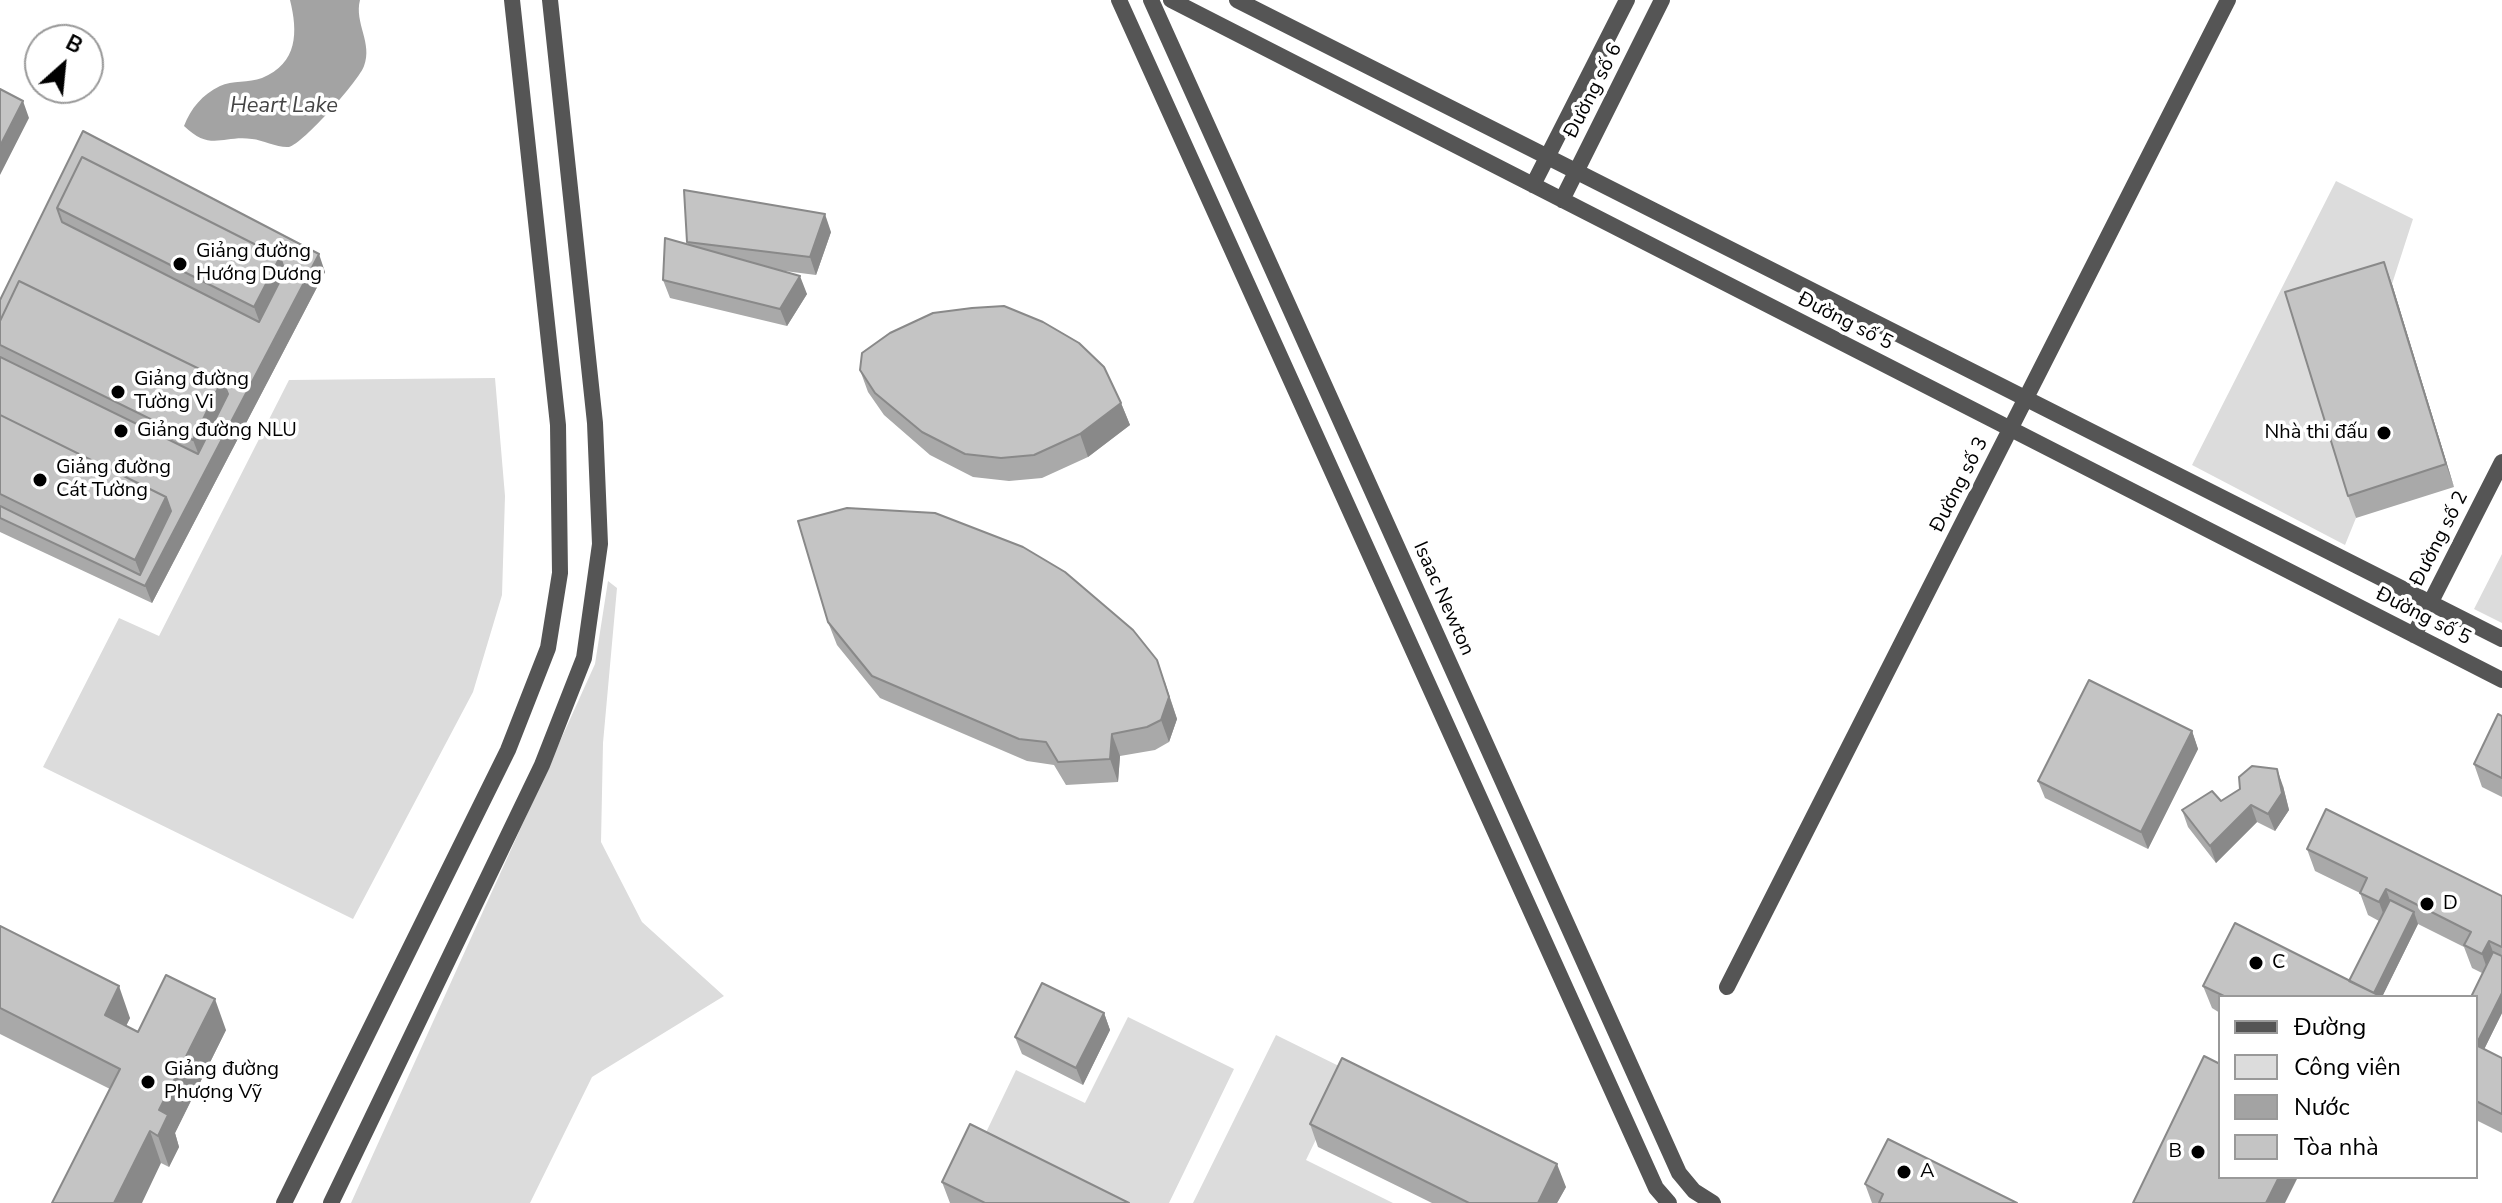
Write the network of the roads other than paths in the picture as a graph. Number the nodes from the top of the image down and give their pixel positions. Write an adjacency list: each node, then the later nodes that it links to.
1 (512, 0): 22 (street)
2 (550, 0): 23 (street)
3 (1119, 0): 24 (street)
4 (1151, 0): 25 (street, Isaac Newton)
5 (1171, 0): 12 (street, Đường số 5)
6 (1237, 0): 10 (street, Đường số 5)
7 (1627, 0): 10 (street, Đường số 6)
8 (1662, 0): 11 (street, Đường số 6)
9 (2228, 0): 14 (street, Đường số 3)
10 (1547, 157): 11 (street, Đường số 5); 12 (street, Đường số 6)
11 (1576, 172): 13 (street, Đường số 6); 14 (street, Đường số 5)
12 (1533, 185): 13 (street, Đường số 5)
13 (1562, 200): 15 (street, Đường số 5)
14 (2026, 398): 15 (street, Đường số 3); 17 (street, Đường số 5)
15 (2010, 429): 18 (street, Đường số 5); 21 (street, Đường số 3)
16 (2502, 462): 17 (street, Đường số 2)
17 (2430, 603): 18 (street, Đường số 2); 19 (street, Đường số 5)
18 (2414, 635): 20 (street, Đường số 5)
19 (2502, 639)
20 (2502, 680)
21 (1727, 987)
22 (284, 1203)
23 (331, 1203)
24 (1669, 1203)
25 (1713, 1203)

